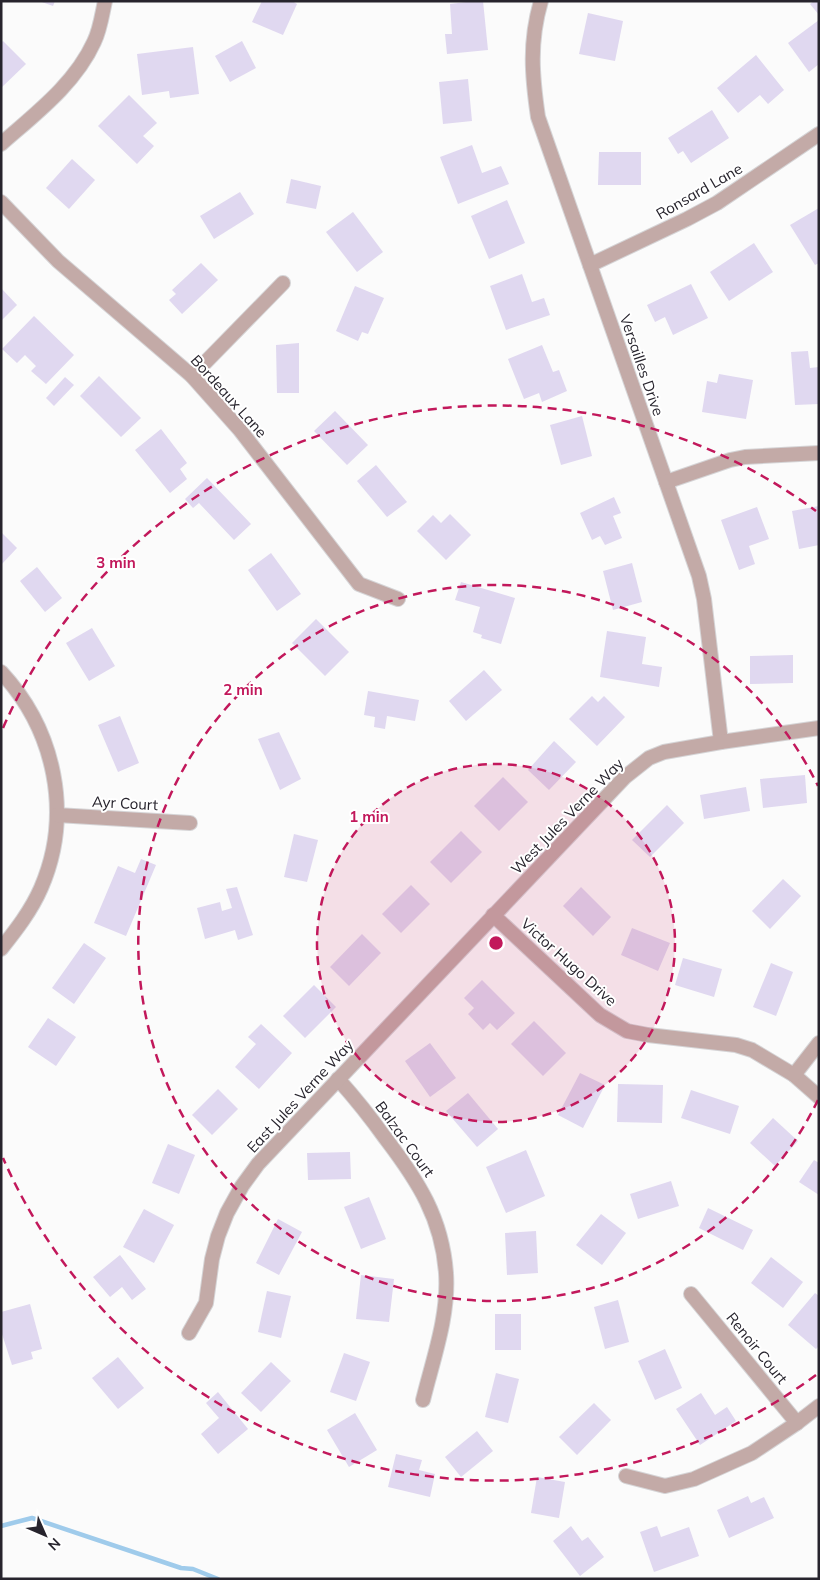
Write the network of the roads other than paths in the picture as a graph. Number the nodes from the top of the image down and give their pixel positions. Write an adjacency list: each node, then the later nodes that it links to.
1 (105, 1): 4 (street)
2 (541, 1): 6 (street, Versailles Drive)
3 (819, 134): 6 (street, Ronsard Lane)
4 (1, 144)
5 (1, 202): 8 (street, Bordeaux Lane)
6 (590, 265): 10 (street, Versailles Drive)
7 (283, 283): 8 (street)
8 (192, 376): 11 (street, Bordeaux Lane)
9 (819, 453): 10 (street)
10 (666, 482): 14 (street, Versailles Drive)
11 (398, 599)
12 (1, 672): 15 (street)
13 (819, 728): 14 (street, West Jules Verne Way)
14 (721, 742): 17 (street, West Jules Verne Way)
15 (58, 815): 16 (street, Ayr Court); 18 (street)
16 (190, 823)
17 (493, 915): 20 (street, Victor Hugo Drive); 21 (street, East Jules Verne Way)
18 (1, 949)
19 (819, 1043): 20 (street)
20 (794, 1075): 22 (street, Victor Hugo Drive)
21 (338, 1079): 24 (street, East Jules Verne Way); 25 (street, Balzac Court)
22 (819, 1097)
23 (691, 1294): 27 (street, Renoir Court)
24 (189, 1333)
25 (423, 1400)
26 (819, 1406): 27 (street)
27 (797, 1423): 28 (street)
28 (626, 1476)

